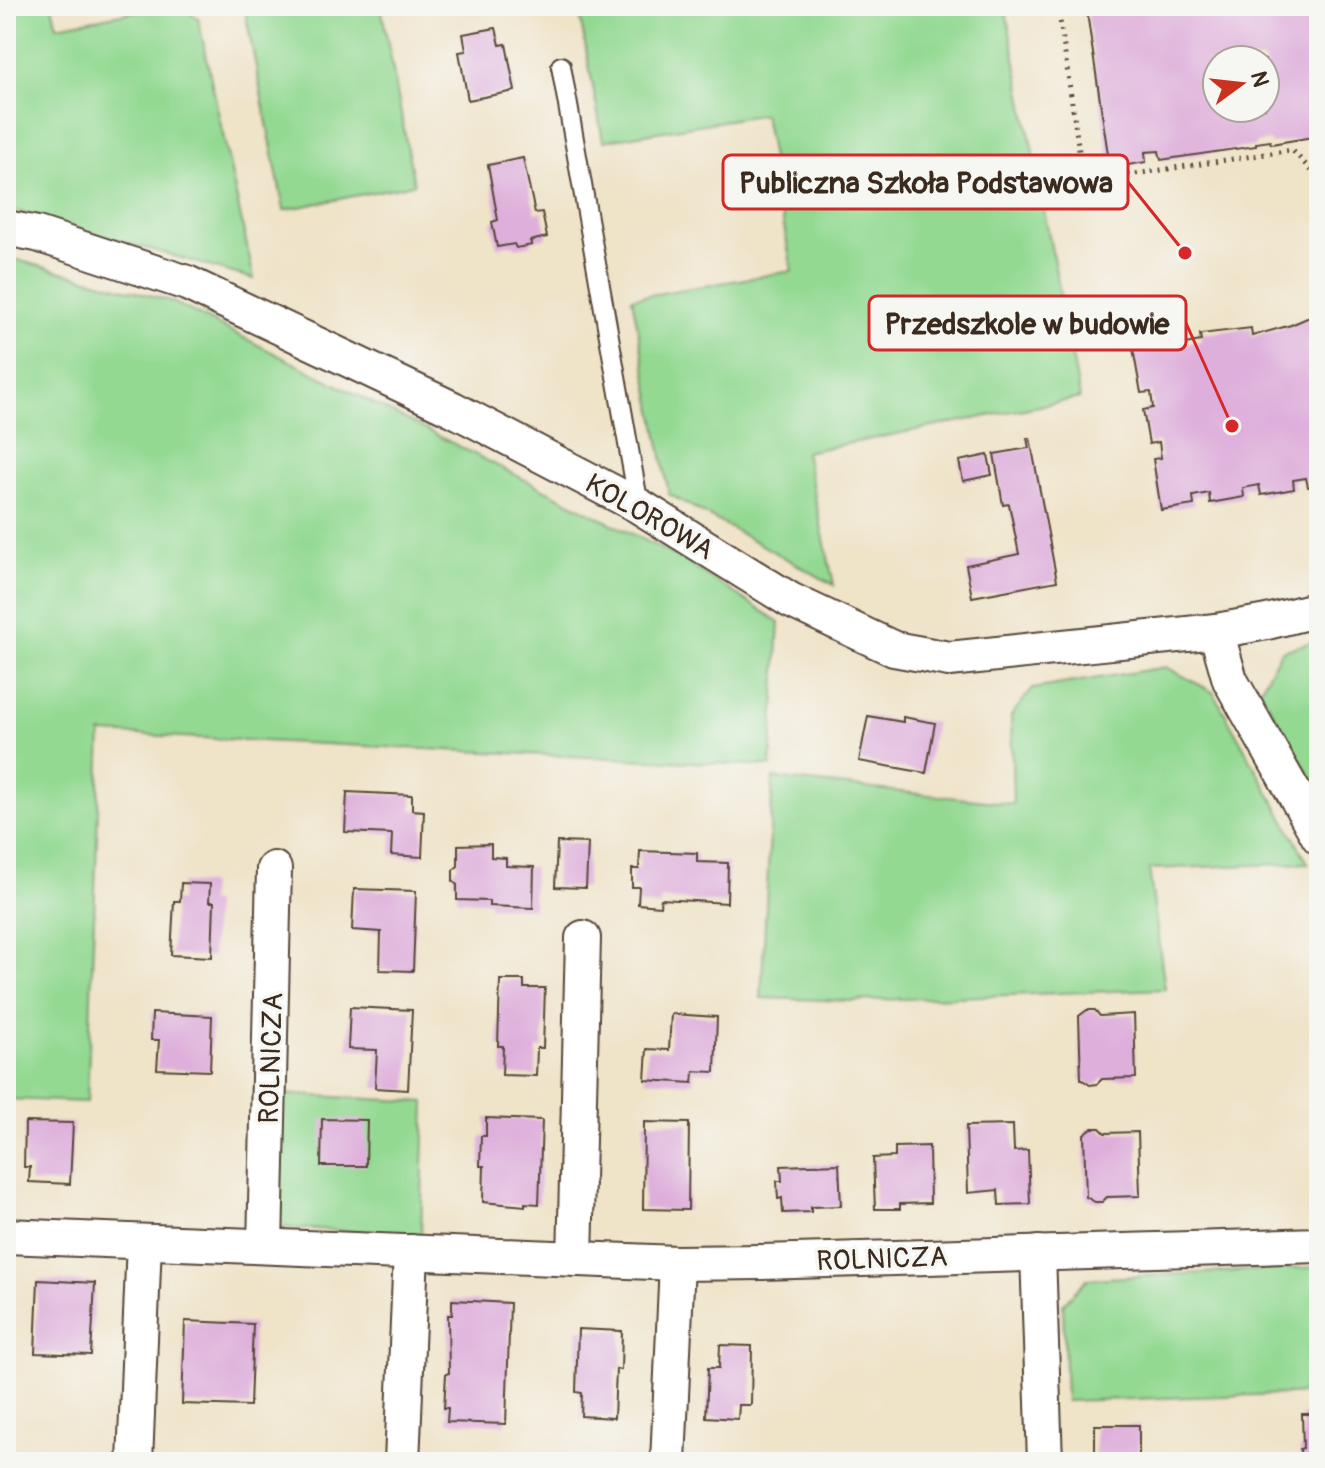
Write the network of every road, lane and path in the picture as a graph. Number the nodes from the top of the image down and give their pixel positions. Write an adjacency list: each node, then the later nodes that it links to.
1 (1058, 6): 3 (path)
2 (561, 66): 5 (lane)
3 (1319, 179)
4 (6, 228): 5 (street, KOLOROWA)
5 (639, 506): 7 (street, KOLOROWA)
6 (1319, 609): 7 (street, KOLOROWA)
7 (1216, 631): 8 (street)
8 (1319, 837)
9 (274, 869): 14 (street, ROLNICZA)
10 (583, 938): 17 (street)
11 (6, 1236): 12 (street, ROLNICZA)
12 (144, 1242): 14 (street, ROLNICZA); 19 (street)
13 (1319, 1245): 16 (street, ROLNICZA)
14 (265, 1246): 15 (street, ROLNICZA)
15 (411, 1252): 17 (street, ROLNICZA); 20 (street)
16 (1038, 1253): 18 (street, ROLNICZA); 22 (street)
17 (575, 1259): 18 (street, ROLNICZA)
18 (677, 1263): 21 (street)
19 (135, 1462)
20 (402, 1462)
21 (668, 1462)
22 (1045, 1462)

